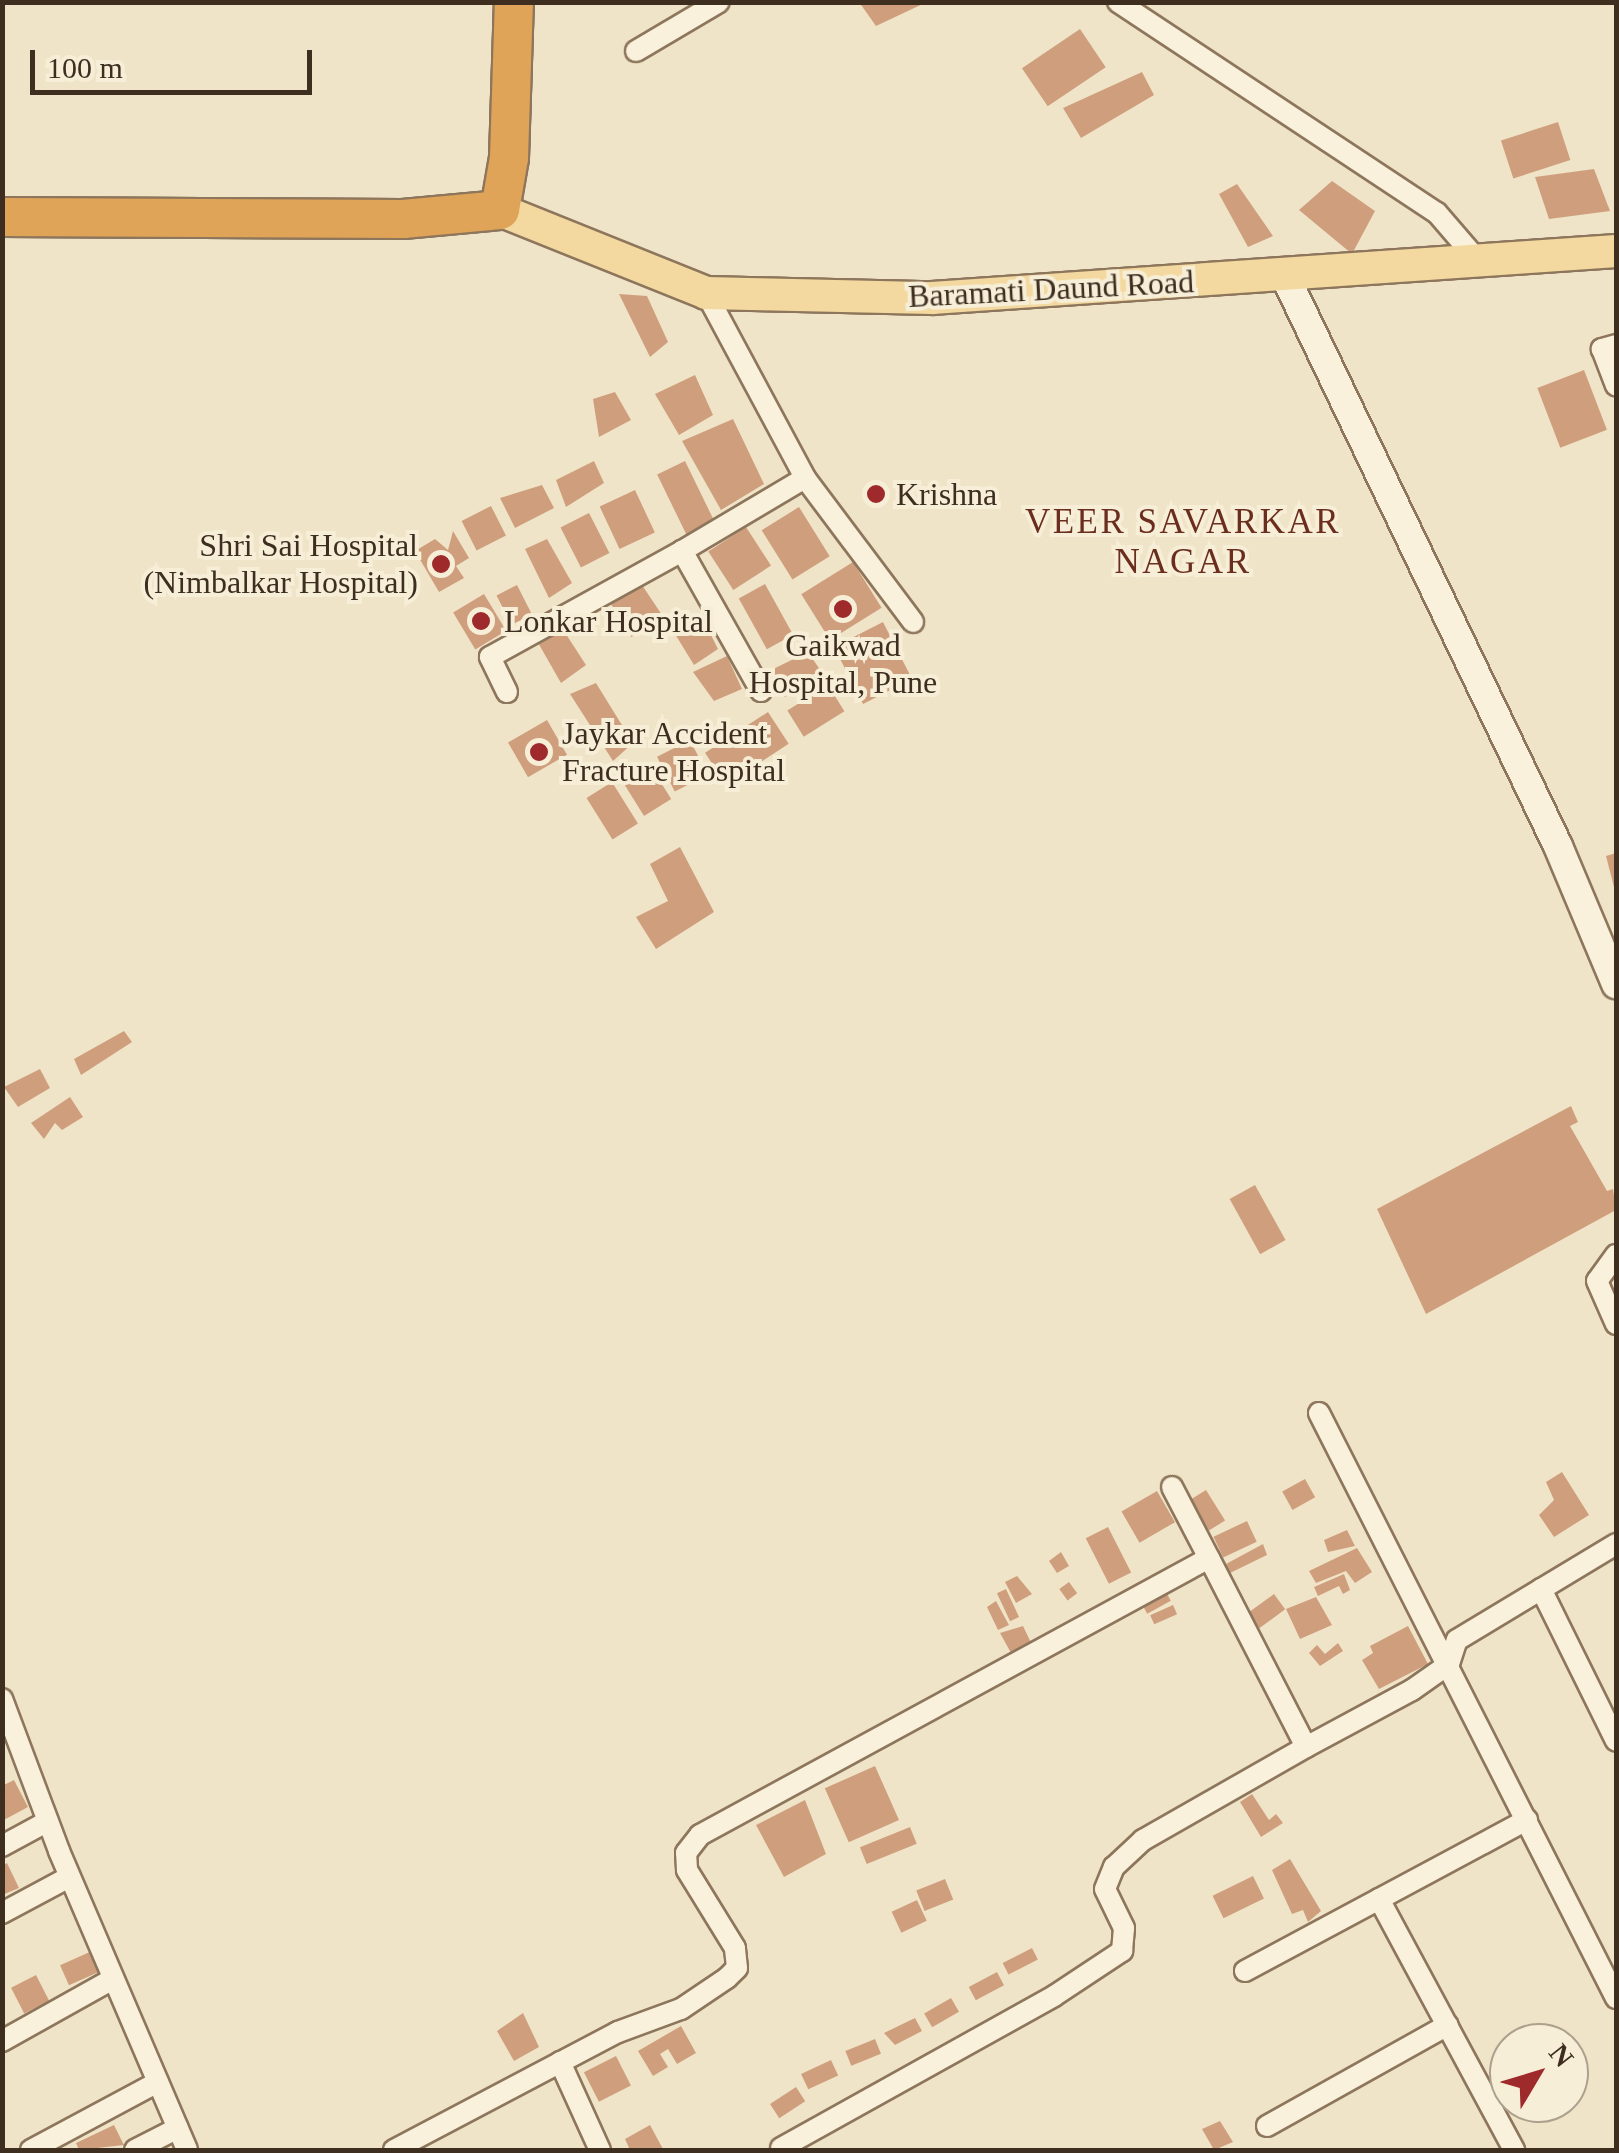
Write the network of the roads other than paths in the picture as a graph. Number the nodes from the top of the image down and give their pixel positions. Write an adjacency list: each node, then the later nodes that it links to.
1 (514, 2): 5 (highway)
2 (720, 2): 4 (street)
3 (1118, 2): 8 (street)
4 (636, 50)
5 (500, 210): 6 (highway); 10 (main road, Baramati Daund Road)
6 (2, 217)
7 (1616, 251): 8 (main road, Baramati Daund Road)
8 (1481, 264): 9 (main road, Baramati Daund Road)
9 (1285, 276): 10 (main road, Baramati Daund Road); 18 (street)
10 (706, 293): 13 (street)
11 (1616, 345): 12 (street)
12 (1616, 385)
13 (804, 478): 14 (street); 15 (street)
14 (682, 551): 16 (street); 17 (street)
15 (913, 622)
16 (762, 691)
17 (507, 692)
18 (1616, 984)
19 (1616, 1255): 20 (street)
20 (1616, 1324)
21 (1318, 1413): 26 (street)
22 (1172, 1487): 24 (street)
23 (1616, 1544): 25 (street)
24 (1209, 1558): 29 (street); 41 (street)
25 (1541, 1589): 26 (street); 28 (street)
26 (1450, 1664): 29 (street); 30 (street)
27 (2, 1699): 31 (street)
28 (1616, 1741)
29 (1306, 1747): 45 (street)
30 (1527, 1820): 34 (street); 38 (street)
31 (48, 1821): 32 (street); 33 (street)
32 (2, 1846)
33 (69, 1877): 35 (street); 37 (street)
34 (1379, 1898): 36 (street); 39 (street)
35 (2, 1913)
36 (1245, 1970)
37 (114, 1979): 40 (street); 42 (street)
38 (1616, 1998)
39 (1448, 2025): 43 (street); 51 (street)
40 (2, 2041)
41 (560, 2062): 46 (street); 50 (street)
42 (158, 2082): 44 (street); 47 (street)
43 (1268, 2126)
44 (178, 2128): 48 (street); 49 (street)
45 (780, 2148)
46 (399, 2149)
47 (32, 2150)
48 (135, 2150)
49 (188, 2150)
50 (600, 2150)
51 (1514, 2150)

